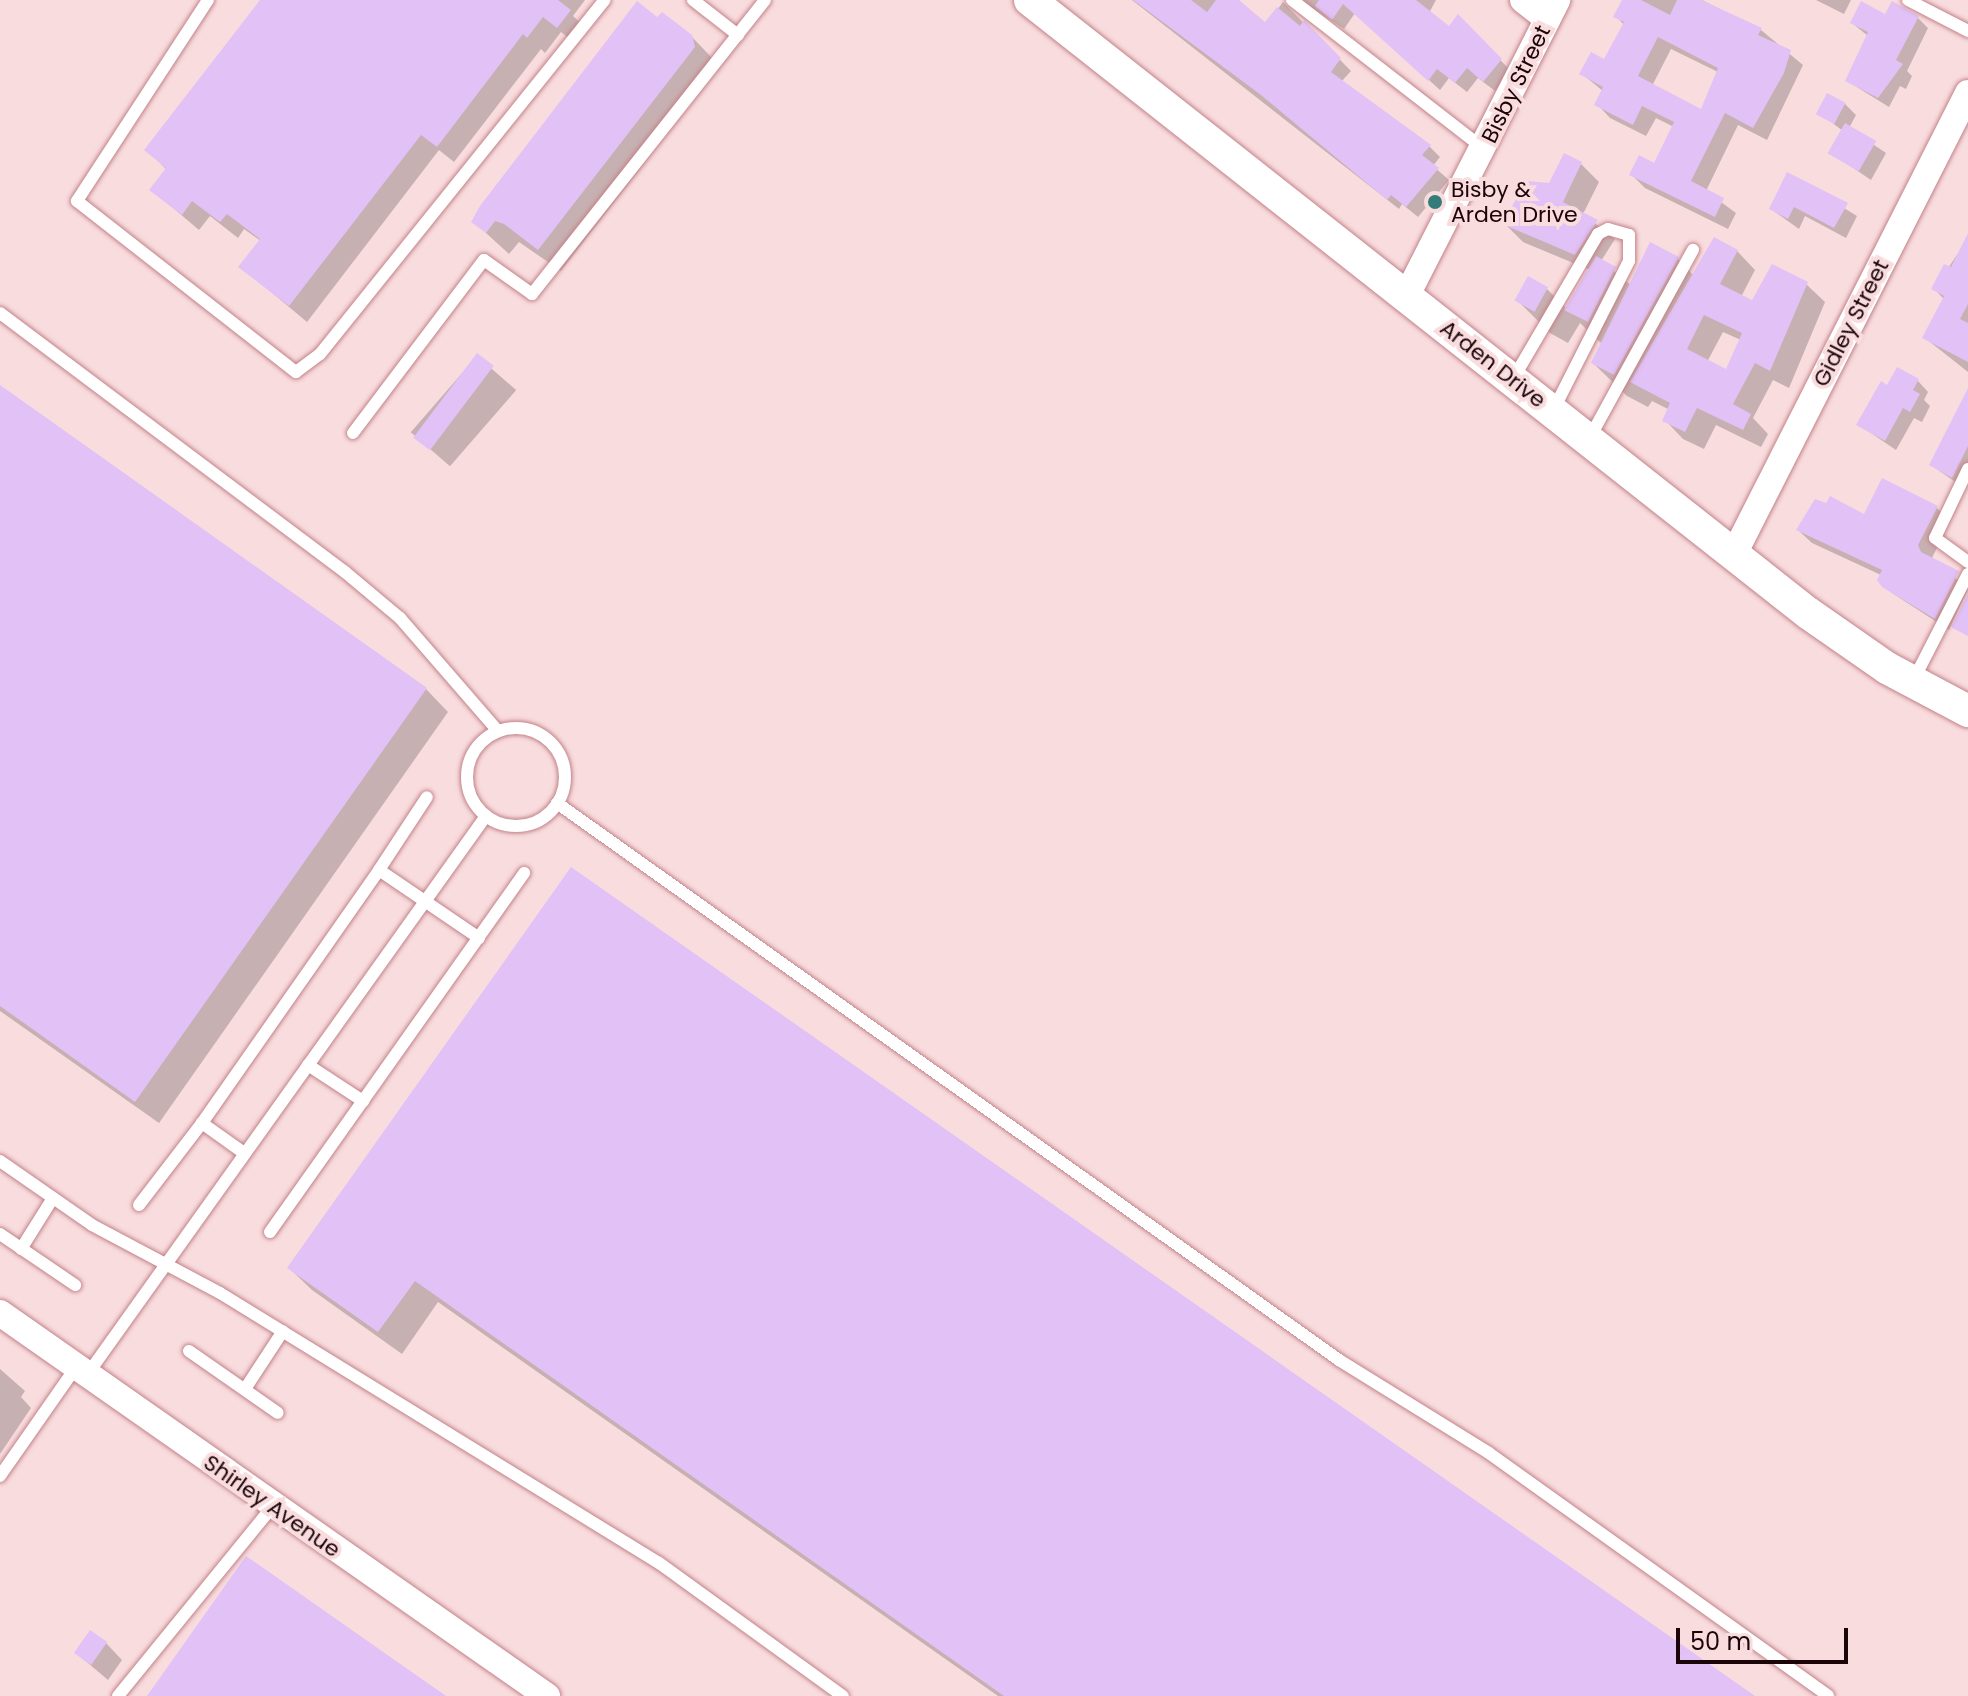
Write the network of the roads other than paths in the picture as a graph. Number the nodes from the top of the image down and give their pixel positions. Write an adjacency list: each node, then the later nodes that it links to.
1 (208, 0): 2 (lane)
2 (605, 0)
3 (693, 0): 11 (lane)
4 (765, 0): 11 (lane)
5 (1030, 0): 15 (street, Arden Drive)
6 (1292, 0): 13 (lane)
7 (1523, 0): 9 (street)
8 (1908, 0): 10 (lane)
9 (1552, 10): 13 (street, Bisby Street)
10 (1968, 31)
11 (738, 35): 19 (lane)
12 (1968, 93): 22 (street, Gidley Street)
13 (1484, 149): 15 (street, Bisby Street)
14 (1693, 250): 20 (lane)
15 (1407, 295): 17 (street, Arden Drive)
16 (0, 313): 27 (lane)
17 (1513, 379): 18 (street, Arden Drive); 18 (lane)
18 (1553, 411): 20 (street, Arden Drive)
19 (353, 433)
20 (1589, 439): 22 (street, Arden Drive)
21 (1968, 469): 23 (lane)
22 (1734, 554): 25 (street, Arden Drive)
23 (1968, 562)
24 (1968, 574): 25 (lane)
25 (1913, 682): 26 (street, Arden Drive)
26 (1968, 711)
27 (498, 731): 29 (lane); 30 (lane)
28 (427, 797): 31 (lane)
29 (557, 803): 30 (lane); 58 (lane)
30 (486, 816): 33 (lane)
31 (379, 870): 33 (lane); 37 (lane)
32 (524, 873): 34 (lane)
33 (425, 902): 34 (lane); 35 (lane)
34 (479, 938): 36 (lane)
35 (308, 1065): 36 (lane); 38 (lane)
36 (363, 1101): 42 (lane)
37 (202, 1123): 38 (lane); 41 (lane)
38 (244, 1153): 45 (lane)
39 (0, 1161): 40 (lane)
40 (53, 1198): 44 (lane); 45 (lane)
41 (139, 1205)
42 (270, 1232)
43 (0, 1234): 44 (lane)
44 (21, 1249): 46 (lane)
45 (166, 1262): 48 (lane); 50 (lane)
46 (75, 1285)
47 (0, 1313): 50 (street, Shirley Avenue)
48 (283, 1331): 51 (lane); 57 (lane)
49 (189, 1351): 51 (lane)
50 (81, 1371): 53 (lane); 54 (street, Shirley Avenue)
51 (245, 1389): 52 (lane)
52 (278, 1413)
53 (0, 1476)
54 (272, 1507): 55 (lane); 56 (street, Shirley Avenue)
55 (118, 1696)
56 (547, 1696)
57 (843, 1696)
58 (1828, 1696)

